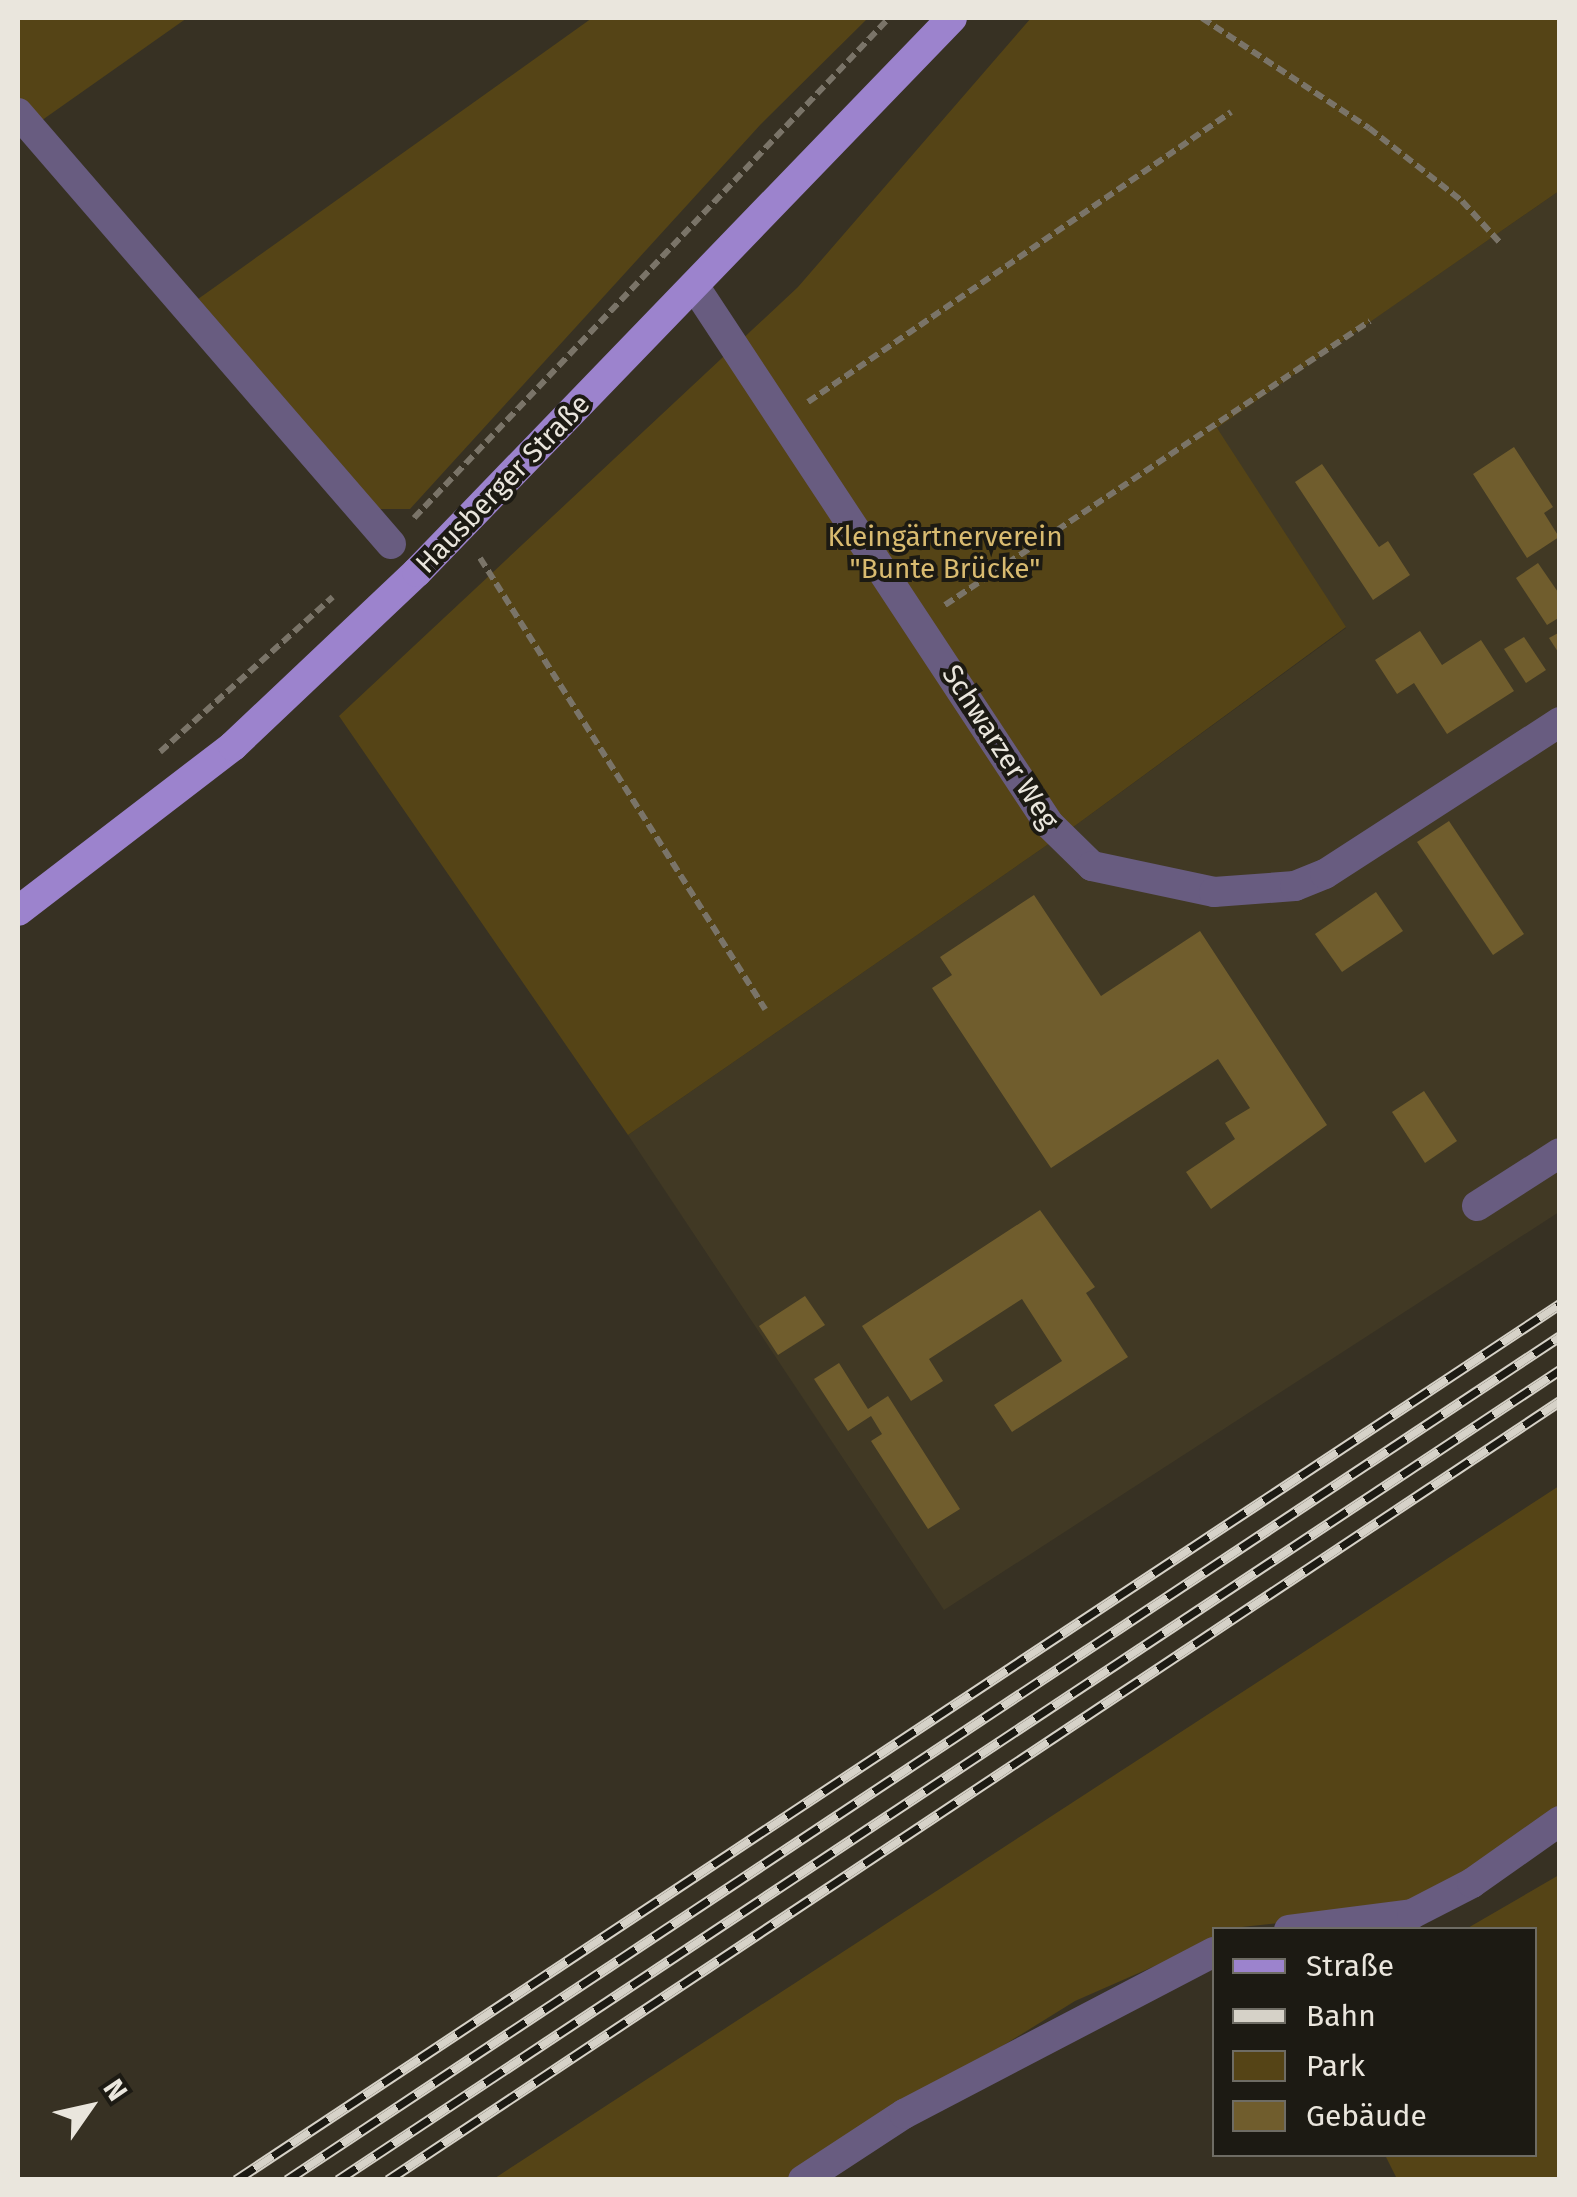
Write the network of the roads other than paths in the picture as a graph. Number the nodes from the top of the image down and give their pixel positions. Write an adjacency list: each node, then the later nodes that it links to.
1 (952, 18): 3 (main road, Hausberger Straße)
2 (18, 113): 4 (street)
3 (696, 287): 5 (street, Schwarzer Weg); 6 (main road, Hausberger Straße)
4 (390, 544)
5 (1560, 722)
6 (18, 911)
7 (1560, 1153): 8 (street)
8 (1478, 1206)
9 (1560, 1821): 10 (street)
10 (1313, 1927)
11 (1212, 1953): 12 (street)
12 (803, 2180)

